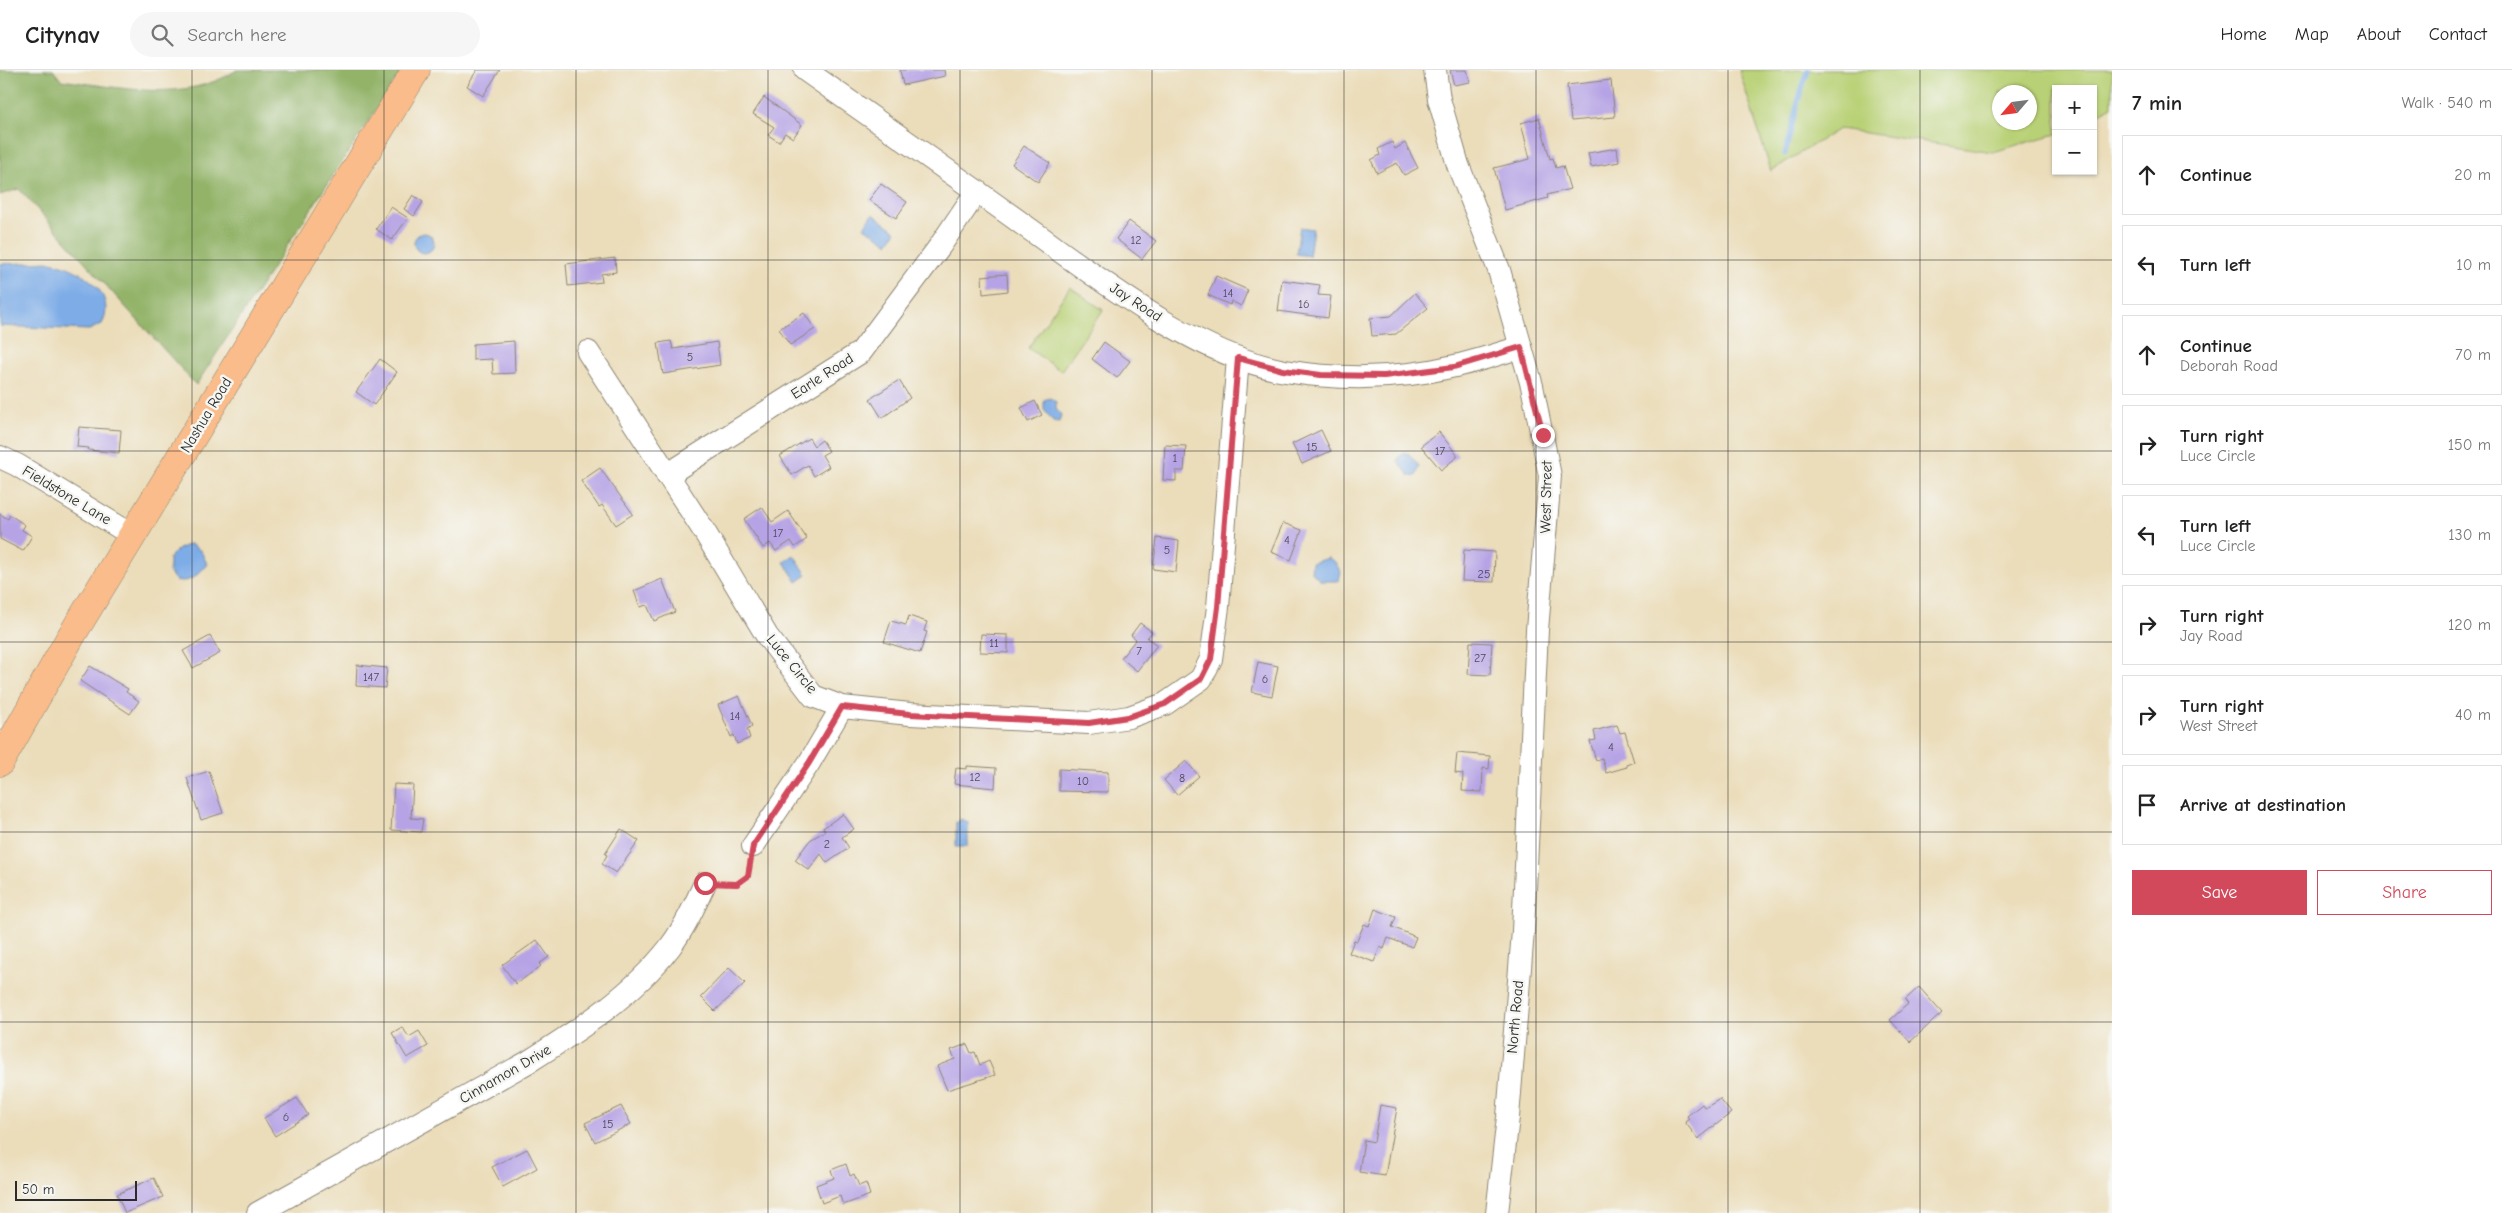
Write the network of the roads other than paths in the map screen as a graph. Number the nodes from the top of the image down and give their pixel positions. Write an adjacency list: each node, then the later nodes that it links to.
1 (416, 70): 11 (main road, Nashua Road)
2 (805, 70): 4 (street, Jay Road)
3 (1435, 70): 6 (street, West Street)
4 (828, 77): 5 (street, Jay Road)
5 (977, 191): 8 (street, Jay Road); 10 (street, Earle Road)
6 (1521, 347): 8 (street, Jay Road); 14 (street, West Street)
7 (588, 352): 10 (street, Luce Circle)
8 (1238, 358): 12 (street, Luce Circle)
9 (0, 457): 11 (street, Fieldstone Lane)
10 (667, 475): 12 (street, Luce Circle)
11 (132, 535): 13 (main road, Nashua Road)
12 (842, 707): 15 (street)
13 (0, 762)
14 (1528, 821): 18 (street, North Road)
15 (753, 846)
16 (705, 883): 17 (street, Cinnamon Drive)
17 (258, 1213)
18 (1497, 1213)

